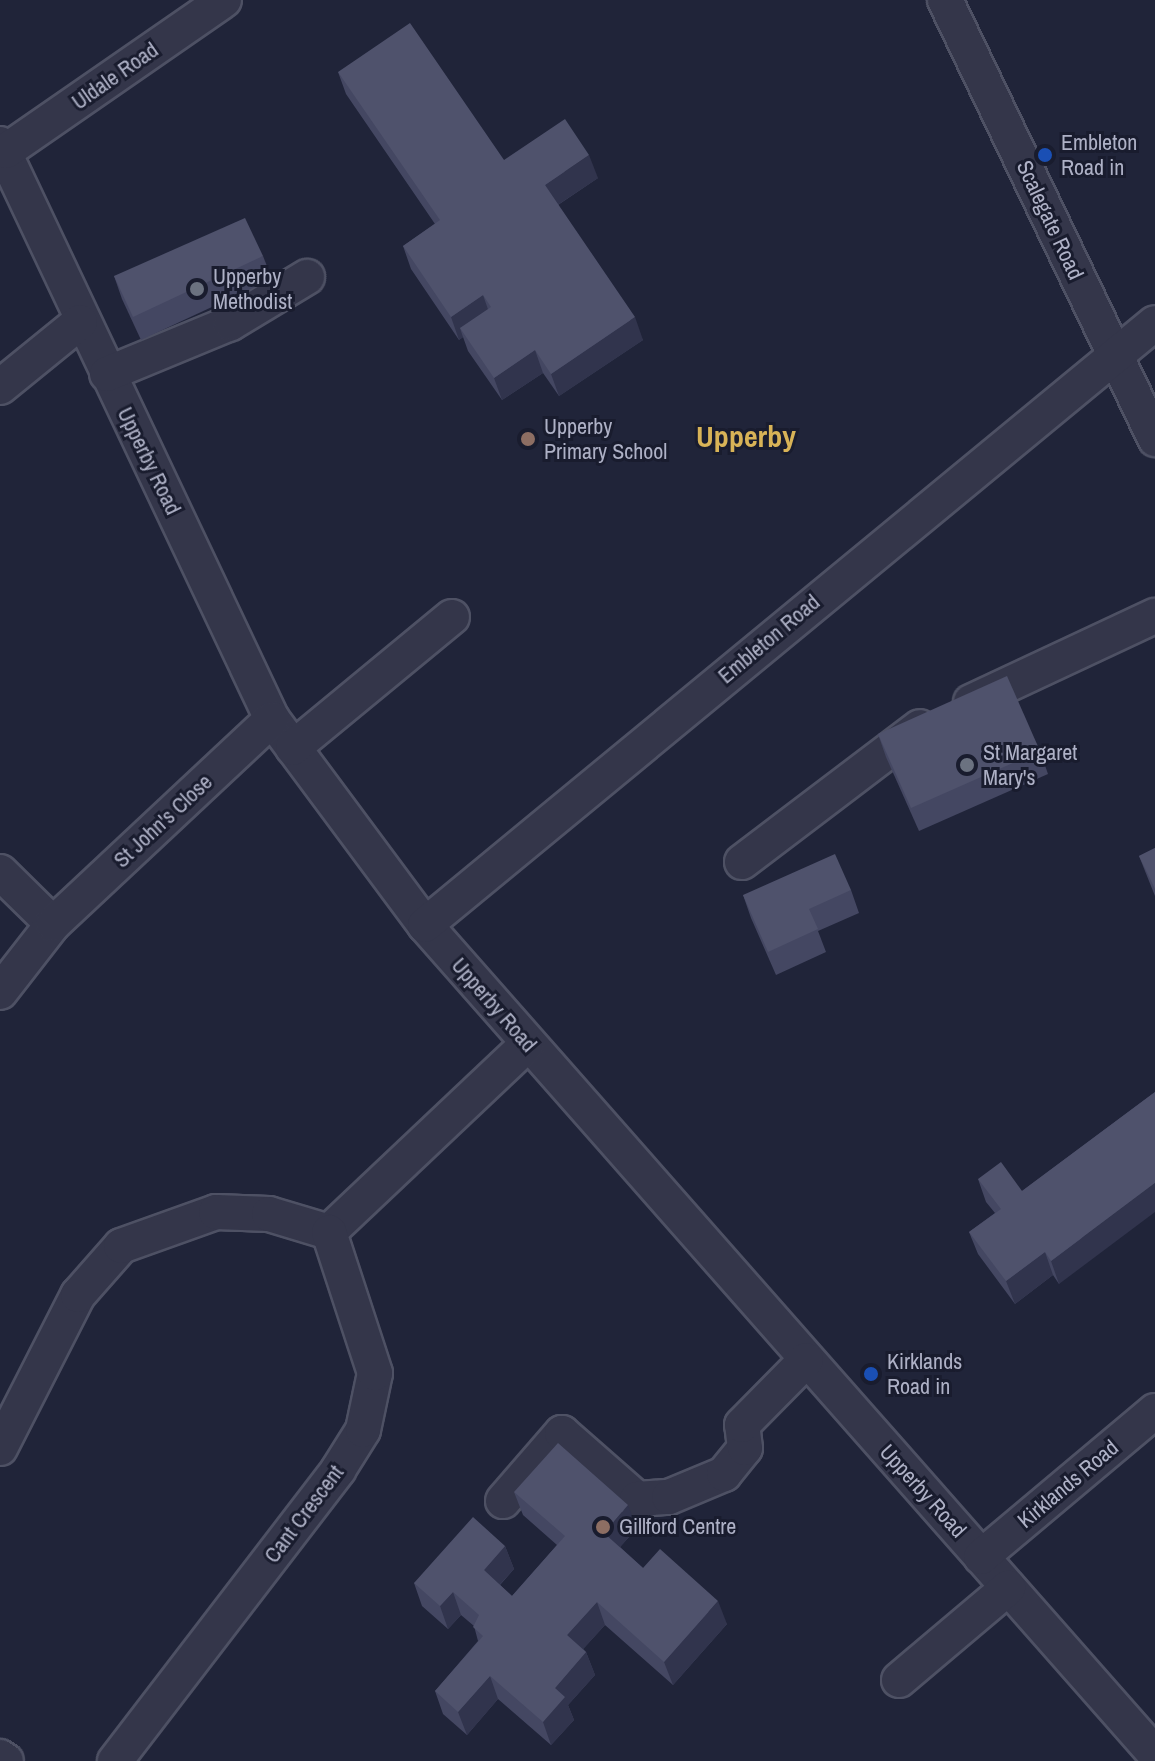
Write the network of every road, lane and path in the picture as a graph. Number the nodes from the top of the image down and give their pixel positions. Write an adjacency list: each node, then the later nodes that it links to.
1 (224, 0): 3 (street, Uldale Road)
2 (945, 0): 7 (street, Scalegate Road)
3 (3, 148): 5 (street, Upperby Road)
4 (307, 277): 8 (street)
5 (80, 322): 8 (street, Upperby Road); 9 (street)
6 (1155, 323): 7 (street, Embleton Road)
7 (1113, 354): 10 (street, Scalegate Road); 18 (street, Embleton Road)
8 (107, 374): 13 (street, Upperby Road)
9 (0, 387)
10 (1155, 439)
11 (1155, 616): 15 (street)
12 (452, 617): 14 (street)
13 (272, 719): 14 (street, Upperby Road); 17 (street, St John's Close)
14 (293, 748): 18 (street, Upperby Road)
15 (742, 862)
16 (0, 872): 17 (street)
17 (53, 924): 19 (street, St John's Close)
18 (425, 925): 20 (street, Upperby Road)
19 (0, 992)
20 (527, 1045): 21 (street); 22 (street, Upperby Road)
21 (329, 1232): 24 (street); 32 (street, Cant Crescent)
22 (806, 1360): 25 (street); 26 (street, Upperby Road)
23 (1155, 1411): 26 (street, Kirklands Road)
24 (0, 1448)
25 (503, 1501)
26 (981, 1557): 27 (street, Upperby Road)
27 (1008, 1588): 28 (street); 29 (street, Upperby Road)
28 (899, 1680)
29 (1155, 1754)
30 (0, 1757): 31 (street)
31 (6, 1761)
32 (115, 1761)

